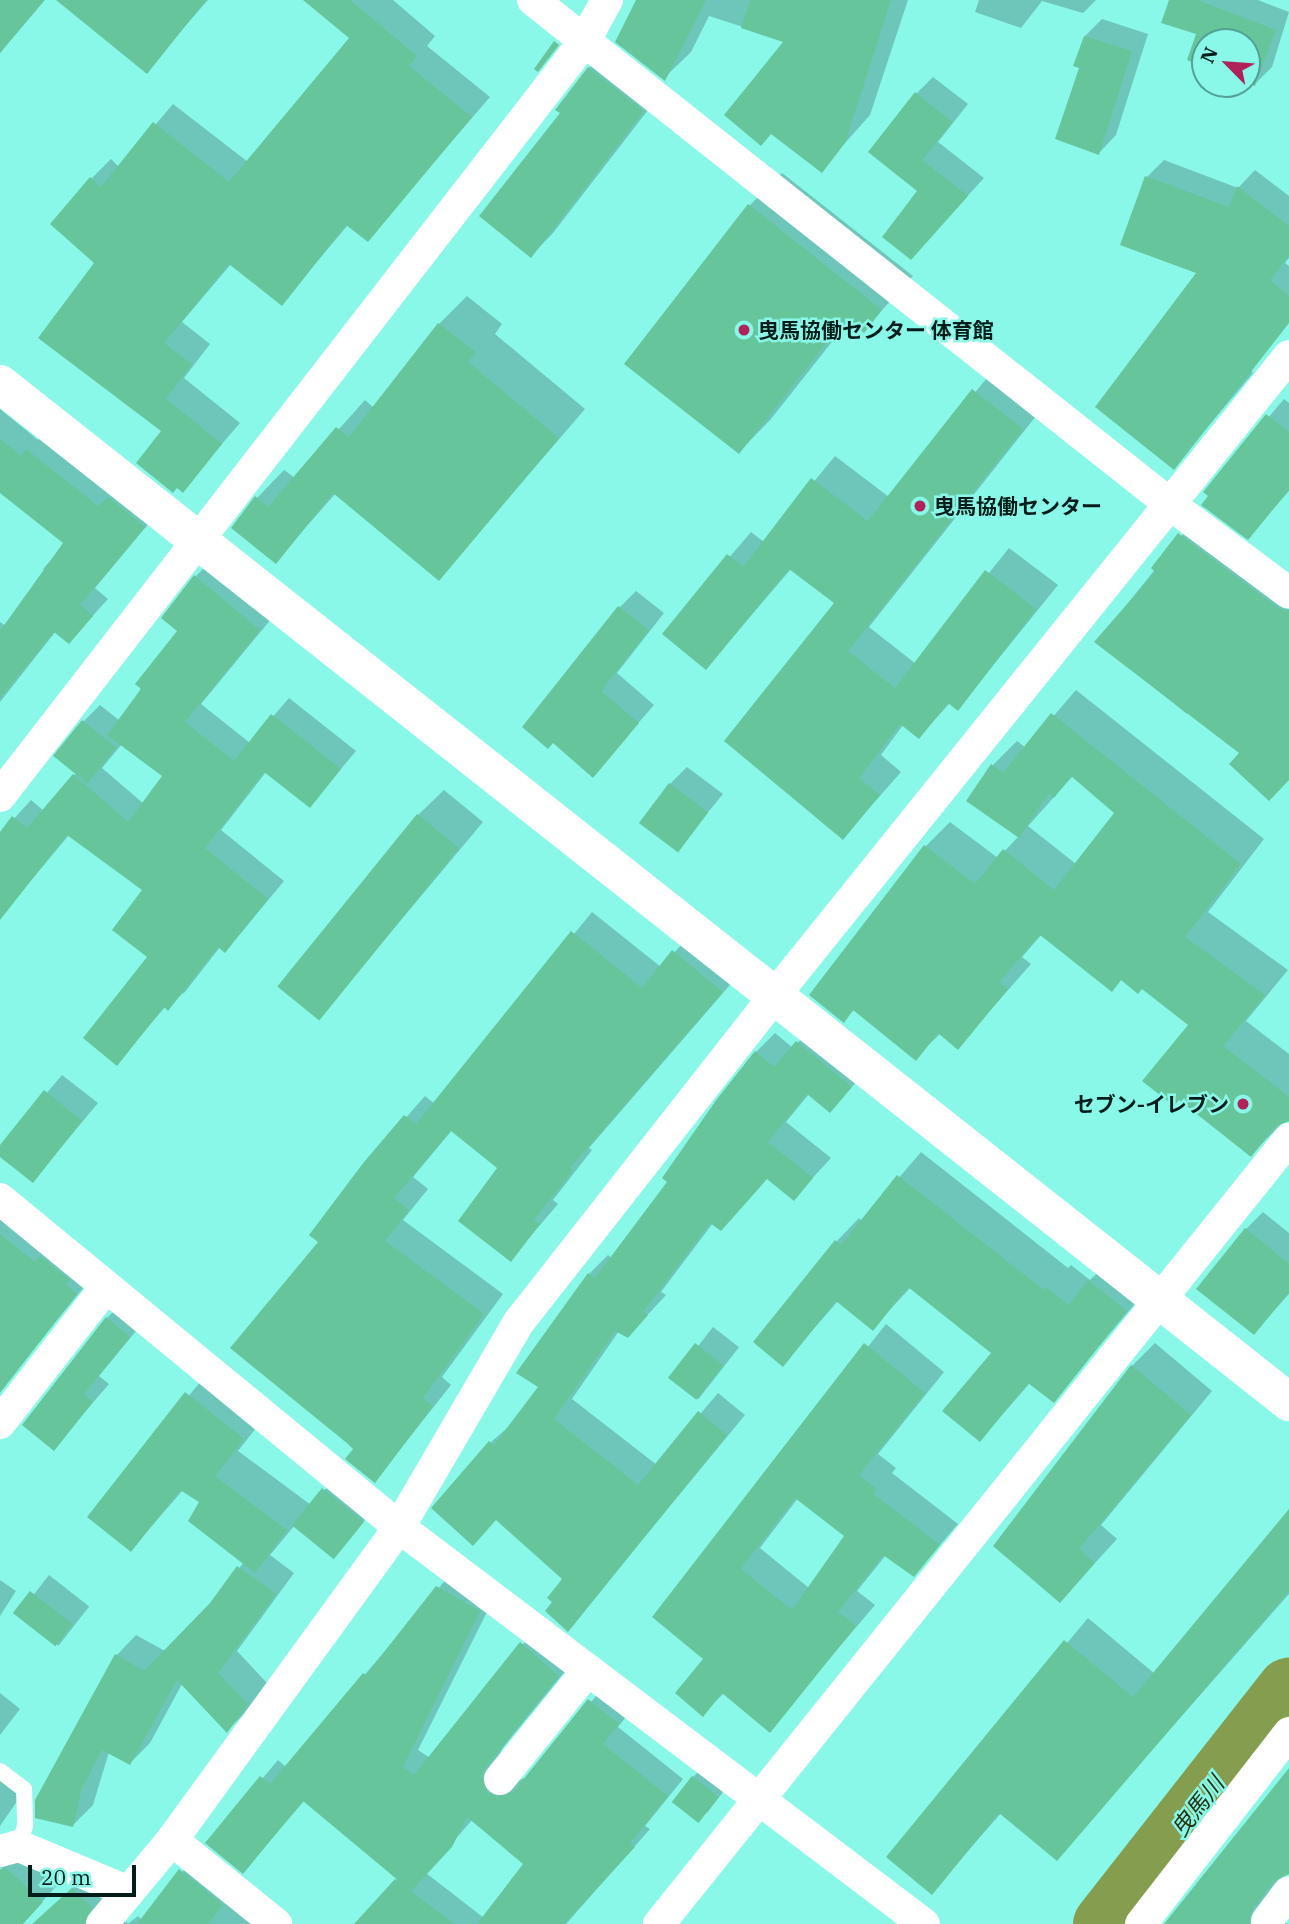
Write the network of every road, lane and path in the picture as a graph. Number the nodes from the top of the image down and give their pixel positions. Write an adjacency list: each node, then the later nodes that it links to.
1 (533, 0): 3 (street)
2 (607, 0): 3 (street)
3 (584, 42): 6 (street); 7 (street)
4 (1289, 356): 6 (street)
5 (0, 384): 7 (street)
6 (1171, 505): 8 (street); 10 (street)
7 (201, 541): 9 (street); 10 (street)
8 (1289, 593)
9 (0, 796)
10 (775, 995): 14 (street); 17 (street)
11 (1289, 1139): 14 (street)
12 (0, 1199): 13 (street)
13 (105, 1288): 16 (street); 17 (street)
14 (1160, 1304): 15 (street); 22 (street)
15 (1289, 1402)
16 (0, 1423)
17 (399, 1527): 18 (street); 23 (street)
18 (588, 1670): 21 (street); 22 (street)
19 (1289, 1733): 32 (street)
20 (0, 1772): 24 (lane)
21 (500, 1779)
22 (758, 1800): 30 (street); 31 (street)
23 (172, 1840): 25 (street); 29 (street)
24 (9, 1848): 25 (street)
25 (129, 1892): 28 (street)
26 (1289, 1892): 27 (street)
27 (1266, 1921)
28 (102, 1924)
29 (276, 1924)
30 (659, 1924)
31 (924, 1924)
32 (1141, 1924)

